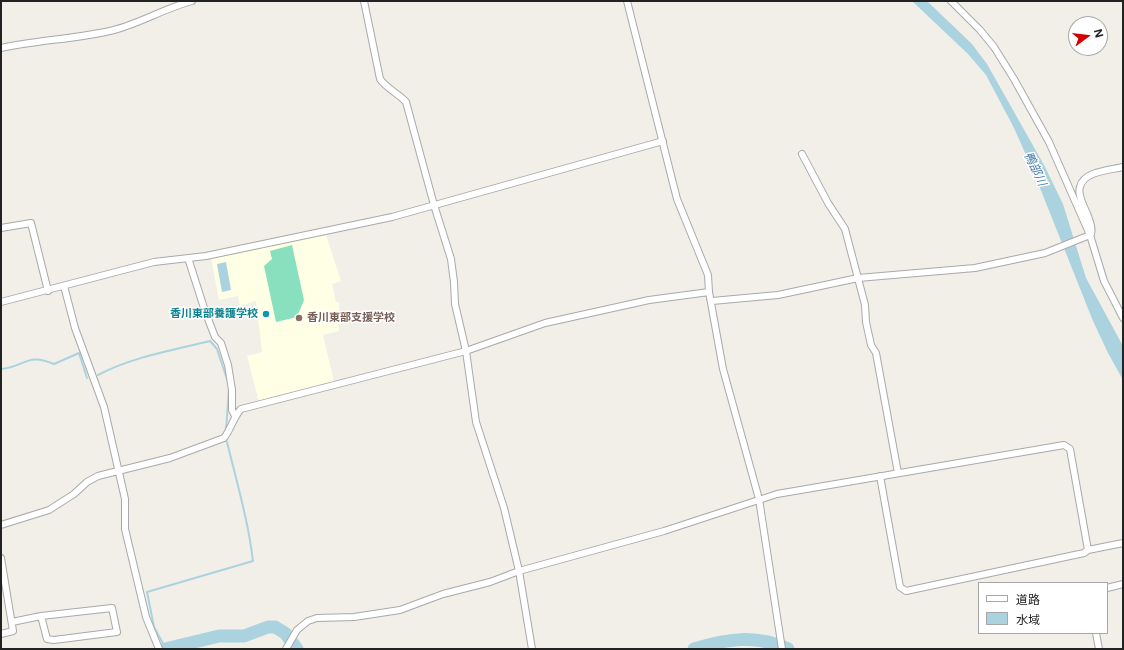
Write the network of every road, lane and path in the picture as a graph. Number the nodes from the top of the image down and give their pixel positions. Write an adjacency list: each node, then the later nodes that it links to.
1 (192, 1): 5 (street)
2 (364, 1): 9 (street)
3 (627, 1): 6 (street)
4 (951, 1): 11 (street)
5 (1, 48)
6 (663, 142): 9 (street); 16 (street)
7 (802, 154): 13 (street)
8 (1123, 167): 11 (street)
9 (434, 205): 12 (street); 20 (street)
10 (1, 228): 15 (street)
11 (1088, 236): 13 (street); 19 (street)
12 (188, 258): 14 (street); 21 (street)
13 (858, 278): 17 (street); 23 (street)
14 (64, 286): 15 (street); 22 (street)
15 (48, 291): 18 (street)
16 (709, 292): 17 (street); 20 (street)
17 (712, 301): 25 (street)
18 (1, 302)
19 (1123, 318)
20 (466, 351): 21 (street); 30 (street)
21 (235, 416): 22 (street)
22 (119, 471): 26 (street); 38 (street)
23 (898, 473): 24 (street); 28 (street)
24 (880, 476): 25 (street); 28 (street)
25 (759, 499): 30 (street); 40 (street)
26 (1, 525)
27 (1123, 543): 28 (street)
28 (1088, 550)
29 (1, 558): 34 (street)
30 (519, 571): 37 (street); 39 (street)
31 (1123, 584): 32 (street)
32 (1108, 588)
33 (41, 616): 33 (street); 34 (street)
34 (12, 622): 35 (street)
35 (1, 634)
36 (1096, 634): 41 (street)
37 (287, 647)
38 (159, 649)
39 (532, 649)
40 (782, 649)
41 (1099, 649)

